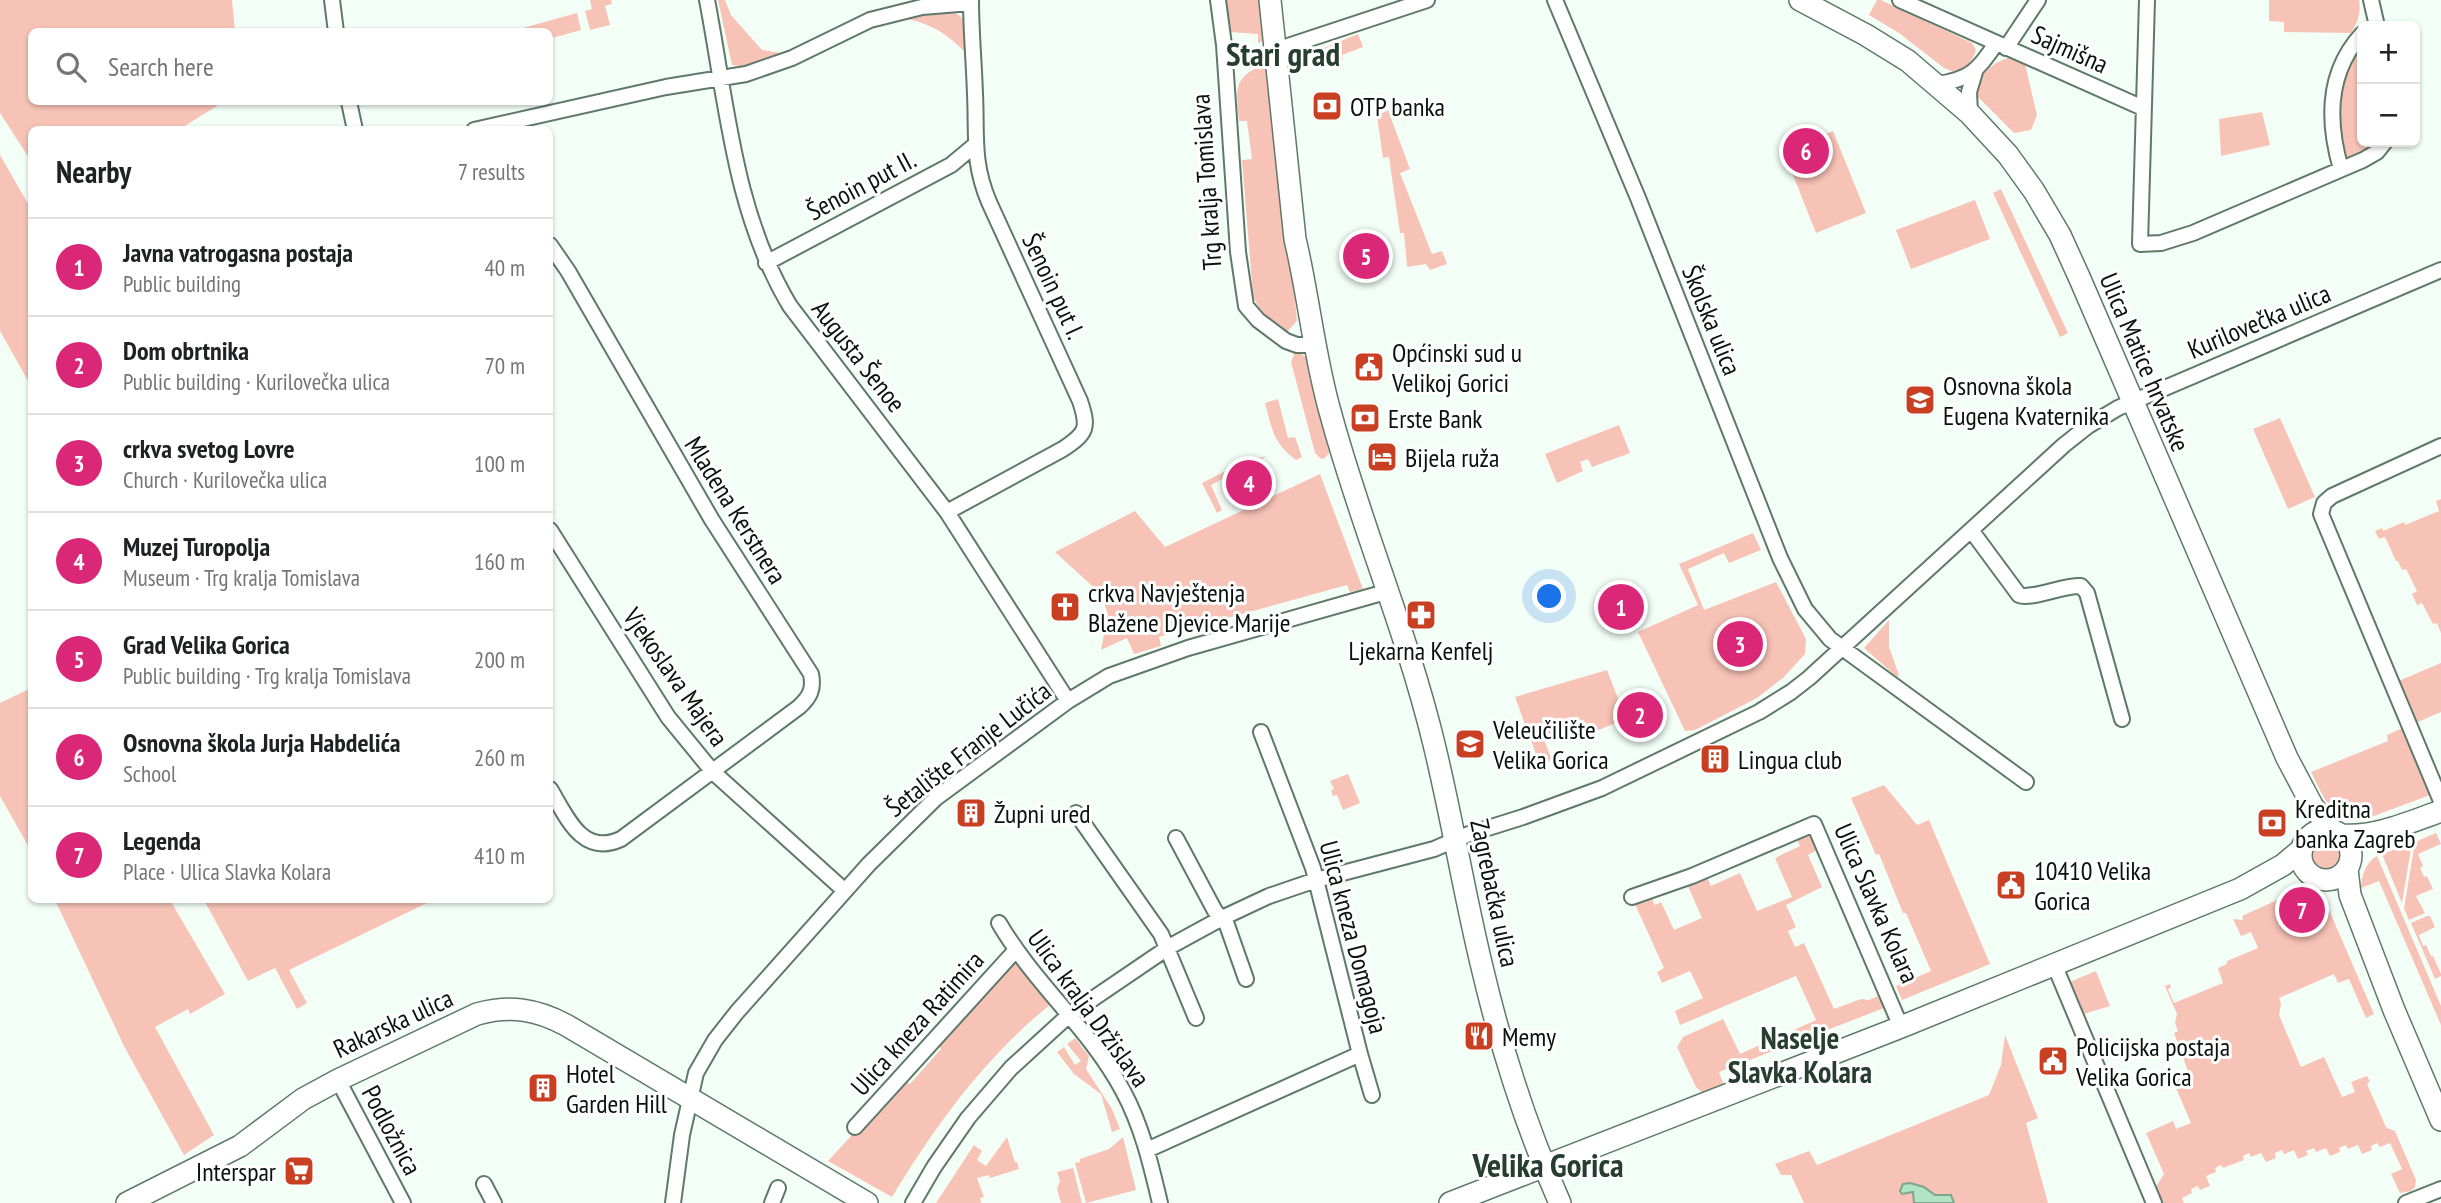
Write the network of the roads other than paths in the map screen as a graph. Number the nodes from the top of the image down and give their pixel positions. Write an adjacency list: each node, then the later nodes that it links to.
1 (332, 0): 14 (street)
2 (707, 0): 19 (street, Augusta Šenoe)
3 (1218, 0): 32 (street, Trg kralja Tomislava)
4 (1270, 0): 17 (main road)
5 (1427, 0): 17 (street)
6 (1555, 0): 39 (street, Školska ulica)
7 (1800, 0): 20 (main road, Ulica Matice hrvatske)
8 (1900, 0): 16 (street, Sajmišna)
9 (2038, 0): 16 (street)
10 (2147, 0): 22 (street)
11 (2371, 0): 13 (street)
12 (971, 1): 19 (street); 26 (street, Šenoin put I.)
13 (2374, 21)
14 (335, 28)
15 (2357, 40): 28 (street)
16 (2001, 46): 18 (street); 22 (street, Sajmišna)
17 (1276, 50): 32 (main road)
18 (1975, 72): 20 (street); 23 (street)
19 (721, 79): 25 (street); 30 (street, Augusta Šenoe)
20 (1937, 84): 23 (main road, Ulica Matice hrvatske)
21 (350, 105): 24 (street)
22 (2143, 108): 28 (street)
23 (1970, 114): 33 (main road, Ulica Matice hrvatske)
24 (354, 126)
25 (492, 126)
26 (975, 145): 30 (street, Šenoin put II.); 35 (street, Šenoin put I.)
27 (2381, 147): 28 (street)
28 (2341, 169)
29 (553, 249): 43 (street, Mladena Kerstnera)
30 (766, 263): 35 (street, Augusta Šenoe)
31 (2441, 270): 33 (street, Kurilovečka ulica)
32 (1315, 345): 38 (main road)
33 (2132, 402): 36 (street, Kurilovečka ulica); 50 (main road, Ulica Matice hrvatske)
34 (2441, 446): 46 (street)
35 (947, 512): 40 (street, Augusta Šenoe)
36 (1971, 530): 39 (street, Kurilovečka ulica); 41 (street)
37 (553, 535): 43 (street, Vjekoslava Majera)
38 (1389, 591): 40 (street, Šetalište Franje Lučića); 52 (main road, Zagrebačka ulica)
39 (1840, 648): 44 (street); 52 (street, Kurilovečka ulica)
40 (1068, 701): 58 (street, Šetalište Franje Lučića)
41 (2122, 719)
42 (1261, 732): 56 (street, Ulica kneza Domagoja)
43 (713, 772): 45 (street, Mladena Kerstnera); 58 (street, Vjekoslava Majera)
44 (2026, 782)
45 (553, 794)
46 (2441, 801)
47 (2441, 811): 49 (main road)
48 (1076, 813): 62 (street)
49 (2400, 826): 50 (main road); 54 (main road)
50 (2337, 833): 53 (main road); 54 (main road)
51 (1176, 838): 60 (street)
52 (1454, 840): 56 (street, Kurilovečka ulica); 76 (main road, Zagrebačka ulica)
53 (2302, 849): 55 (main road); 57 (main road, Ulica Slavka Kolara)
54 (2349, 864): 55 (main road); 73 (main road)
55 (2309, 873): 57 (main road, Ulica Slavka Kolara)
56 (1316, 880): 60 (street, Kurilovečka ulica); 69 (street, Ulica kneza Domagoja)
57 (2251, 884): 64 (main road, Ulica Slavka Kolara)
58 (845, 891): 72 (street, Šetalište Franje Lučića)
59 (1632, 897): 68 (street, Ulica Slavka Kolara)
60 (1222, 918): 62 (street, Kurilovečka ulica); 65 (street)
61 (999, 923): 63 (street, Ulica kralja Držislava)
62 (1169, 947): 66 (street, Kurilovečka ulica); 67 (street)
63 (1015, 951): 66 (street, Ulica kralja Držislava); 74 (street, Ulica kneza Ratimira)
64 (2054, 964): 68 (main road, Ulica Slavka Kolara); 90 (street)
65 (1246, 979)
66 (1069, 1015): 75 (street, Ulica kralja Držislava); 86 (street, Kurilovečka ulica)
67 (1196, 1018)
68 (1901, 1027): 76 (main road, Ulica Slavka Kolara)
69 (1360, 1054): 71 (street); 75 (street, Ulica kneza Domagoja)
70 (338, 1080): 72 (main road, Rakarska ulica); 80 (main road, Rakarska ulica); 81 (street, Podložnica)
71 (1372, 1095)
72 (690, 1100): 83 (street, Šetalište Franje Lučića); 85 (main road, Rakarska ulica)
73 (2441, 1120)
74 (855, 1128)
75 (1147, 1150): 87 (street, Ulica kralja Držislava)
76 (1544, 1167): 88 (main road, Ulica Slavka Kolara); 89 (main road, Zagrebačka ulica)
77 (484, 1184): 82 (street)
78 (778, 1188): 84 (street)
79 (2436, 1195): 91 (street)
80 (127, 1203)
81 (403, 1203)
82 (494, 1203)
83 (673, 1203)
84 (772, 1203)
85 (867, 1203)
86 (912, 1203)
87 (1160, 1203)
88 (1450, 1203)
89 (1560, 1203)
90 (2154, 1203)
91 (2406, 1203)

